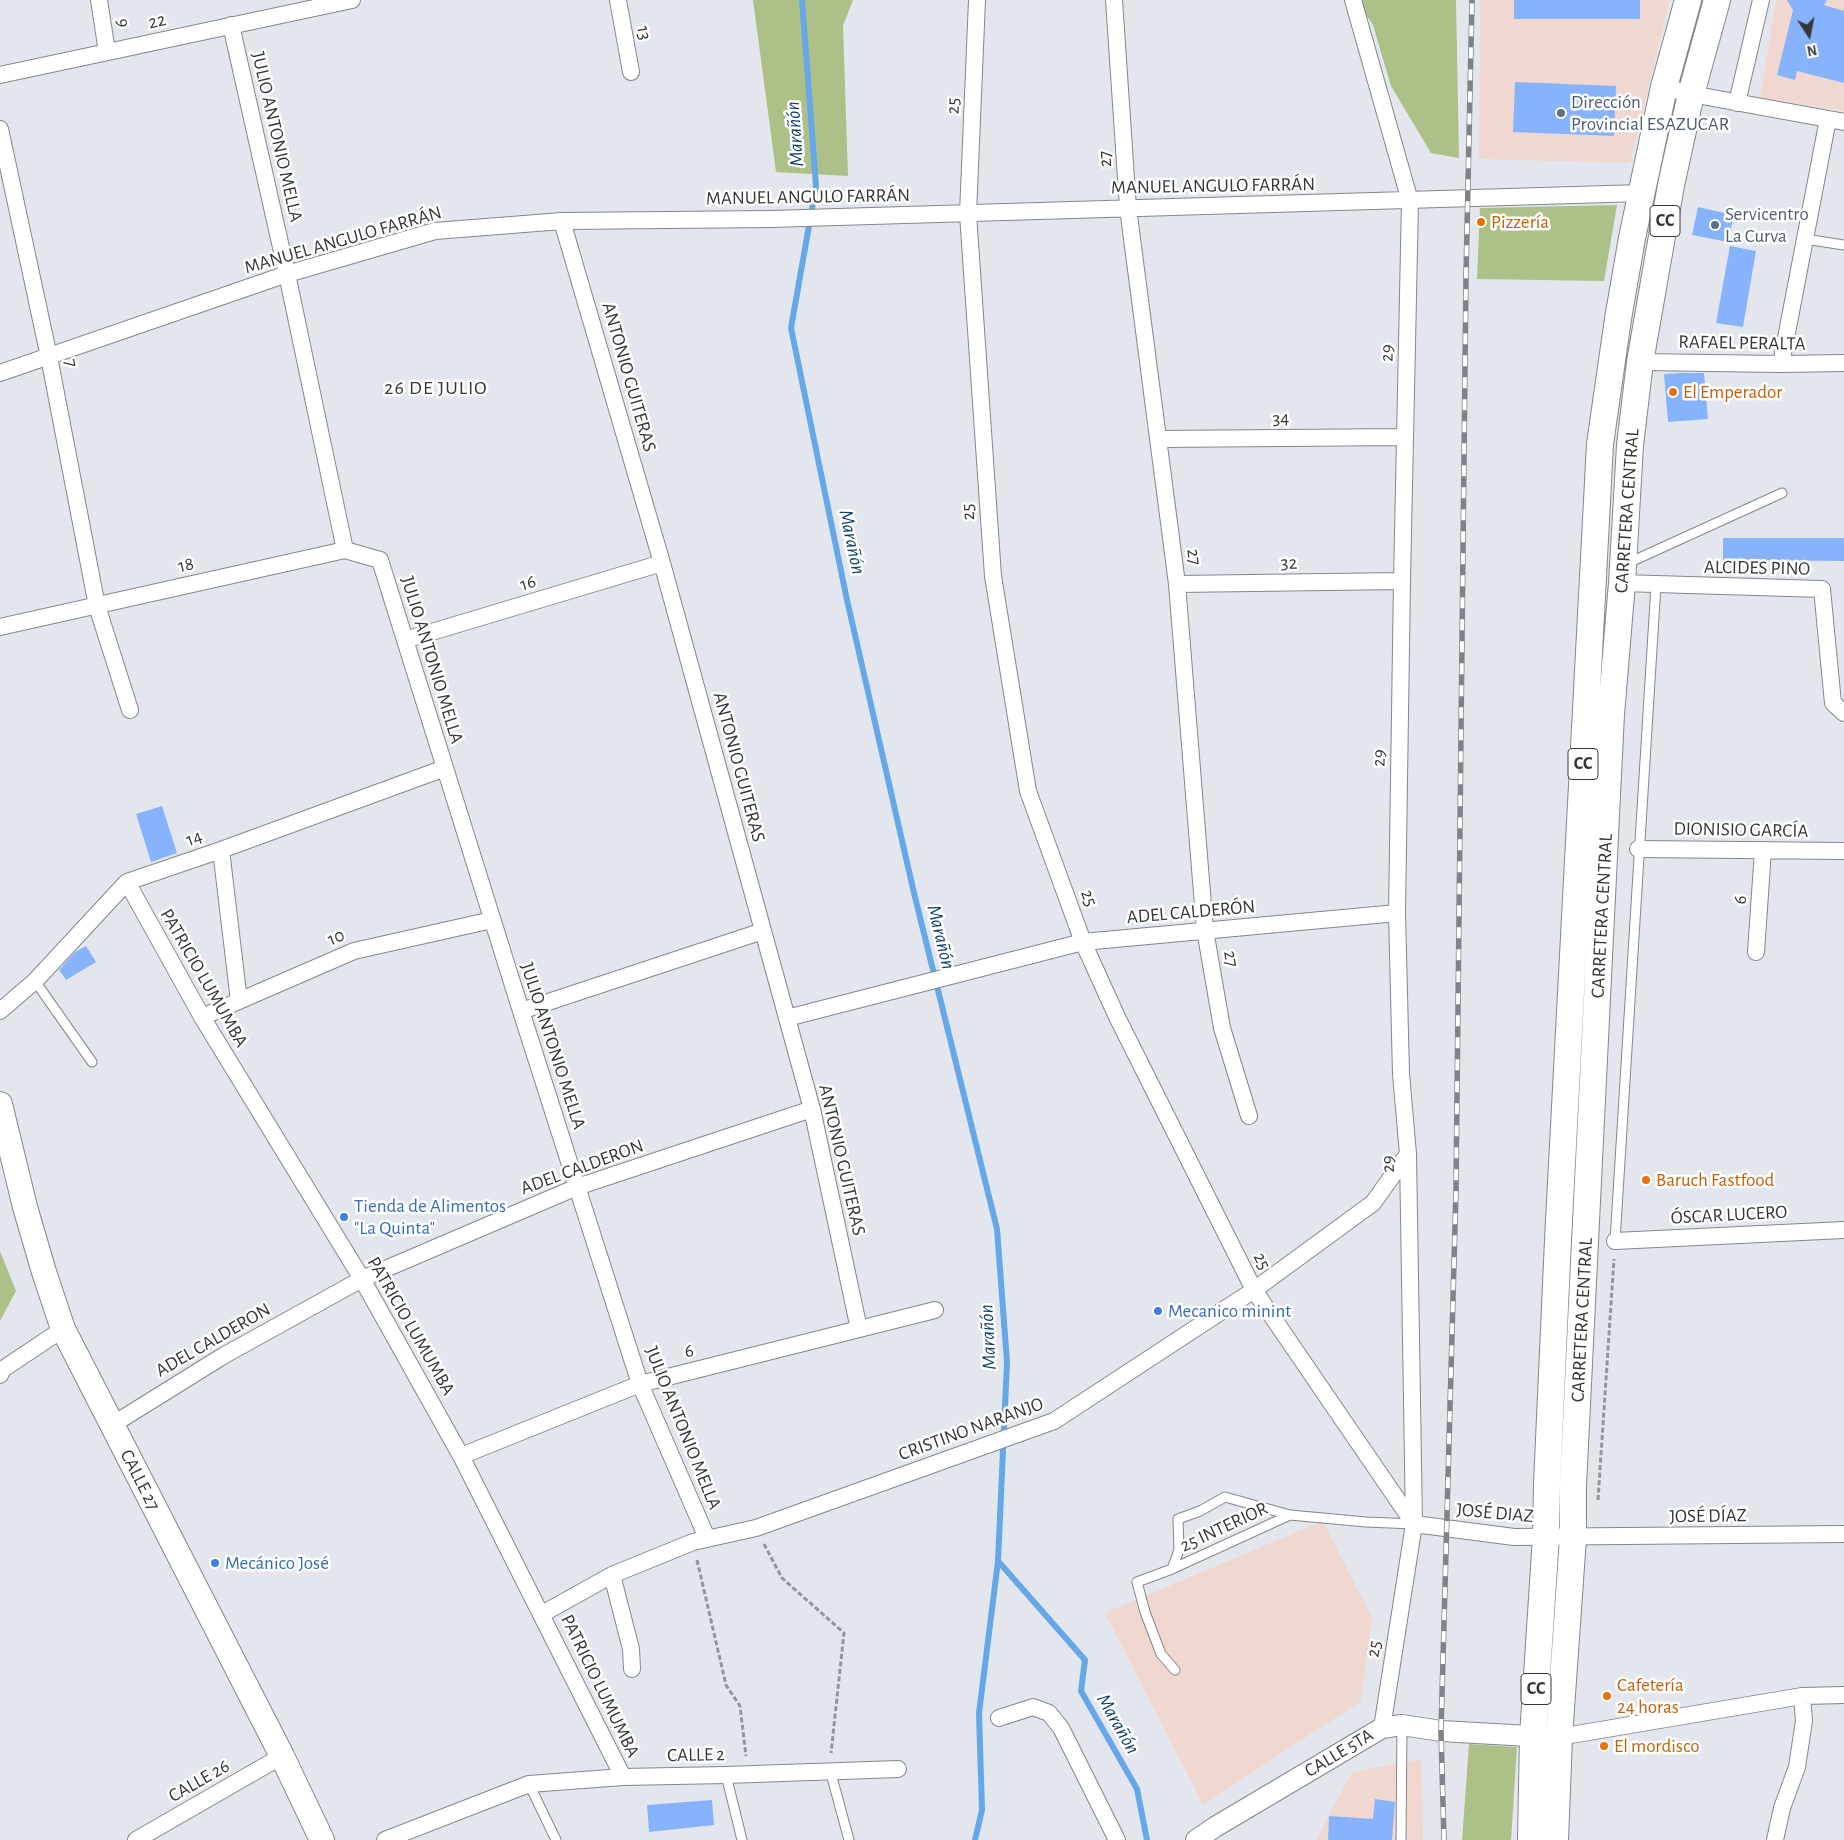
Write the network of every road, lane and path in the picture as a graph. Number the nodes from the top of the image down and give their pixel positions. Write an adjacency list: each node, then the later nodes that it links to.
1 (99, 0): 11 (street, 9)
2 (352, 0): 10 (street, 22)
3 (618, 0): 12 (street, 13)
4 (977, 0): 22 (street, 25)
5 (1114, 0): 21 (street, 27)
6 (1353, 0): 20 (street, 29)
7 (1688, 0): 14 (main road, CARRETERA CENTRAL / CC)
8 (1717, 0): 15 (main road, CARRETERA CENTRAL / CC)
9 (1761, 0): 16 (street)
10 (231, 25): 11 (street, 22); 26 (street, JULIO ANTONIO MELLA)
11 (107, 52): 13 (street, 22)
12 (631, 72)
13 (0, 75)
14 (1664, 87): 15 (street); 19 (main road, CARRETERA CENTRAL / CC)
15 (1691, 94): 16 (street); 28 (main road, CARRETERA CENTRAL / CC)
16 (1737, 103): 17 (street)
17 (1836, 121): 24 (street)
18 (0, 129): 27 (street, 7)
19 (1641, 193): 20 (street, MANUEL ANGULO FARRÁN); 86 (main road, CARRETERA CENTRAL / CC)
20 (1410, 201): 21 (street, MANUEL ANGULO FARRÁN); 32 (street, 29)
21 (1128, 208): 22 (street, MANUEL ANGULO FARRÁN); 33 (street, 27)
22 (968, 214): 23 (street, MANUEL ANGULO FARRÁN); 57 (street, 25)
23 (562, 221): 26 (street, MANUEL ANGULO FARRÁN); 37 (street, ANTONIO GUITERAS)
24 (1805, 239): 25 (lane); 30 (street)
25 (1844, 245)
26 (287, 274): 27 (street, MANUEL ANGULO FARRÁN); 35 (street, JULIO ANTONIO MELLA)
27 (49, 357): 31 (street, MANUEL ANGULO FARRÁN); 42 (street, 7)
28 (1640, 362): 30 (street, RAFAEL PERALTA); 38 (main road, CARRETERA CENTRAL / CC)
29 (1844, 363): 30 (street, RAFAEL PERALTA)
30 (1781, 364)
31 (0, 373)
32 (1405, 437): 33 (street, 34); 39 (street, 29)
33 (1158, 439): 40 (street, 27)
34 (1782, 493): 38 (lane)
35 (345, 550): 36 (street, 18); 42 (street, 18)
36 (380, 560): 44 (street, JULIO ANTONIO MELLA)
37 (662, 563): 44 (street, 16); 56 (street, ANTONIO GUITERAS)
38 (1623, 574): 41 (street, ALCIDES PINO); 87 (main road, CARRETERA CENTRAL / CC)
39 (1402, 581): 40 (street, 32); 53 (street, 29)
40 (1177, 584): 55 (street, 27)
41 (1656, 585): 46 (street, ALCIDES PINO); 48 (lane)
42 (97, 606): 43 (street, 18); 45 (street, 7)
43 (0, 626)
44 (404, 640): 47 (street, JULIO ANTONIO MELLA)
45 (130, 710)
46 (1844, 713)
47 (445, 768): 49 (street, 14); 54 (street, JULIO ANTONIO MELLA)
48 (1638, 849): 50 (street, DIONISIO GARCÍA); 72 (lane)
49 (221, 850): 52 (street, 14); 60 (street)
50 (1763, 850): 51 (street, DIONISIO GARCÍA); 58 (street, 6)
51 (1844, 851)
52 (127, 882): 59 (street, 14); 63 (street, PATRICIO LUMUMBA)
53 (1397, 913): 55 (street, ADEL CALDERÓN); 69 (street, 29)
54 (492, 920): 60 (street, 10); 61 (street, JULIO ANTONIO MELLA)
55 (1205, 930): 57 (street, ADEL CALDERÓN); 68 (street, 27)
56 (763, 931): 61 (street); 64 (street, ANTONIO GUITERAS)
57 (1084, 942): 64 (street, ADEL CALDERÓN); 74 (street, 25)
58 (1756, 952)
59 (35, 981): 62 (street, 14); 65 (lane)
60 (239, 1001): 63 (street, 10)
61 (521, 1011): 70 (street, JULIO ANTONIO MELLA)
62 (0, 1012)
63 (202, 1017): 73 (street, PATRICIO LUMUMBA)
64 (787, 1018): 67 (street, ANTONIO GUITERAS)
65 (92, 1062)
66 (0, 1104): 76 (main road, CALLE 27)
67 (812, 1109): 70 (street, ADEL CALDERON); 77 (street, ANTONIO GUITERAS)
68 (1249, 1116)
69 (1408, 1154): 74 (street, CRISTINO NARANJO); 83 (street, 29)
70 (577, 1187): 73 (street, ADEL CALDERON); 79 (street, JULIO ANTONIO MELLA)
71 (1844, 1230): 72 (street, ÓSCAR LUCERO)
72 (1615, 1241): 87 (path)
73 (362, 1279): 80 (street, ADEL CALDERON); 81 (street, PATRICIO LUMUMBA)
74 (1254, 1290): 83 (street, 25); 84 (street, CRISTINO NARANJO)
75 (935, 1310): 77 (street, 6)
76 (63, 1329): 78 (street); 80 (main road, CALLE 27)
77 (859, 1329): 79 (street, 6)
78 (0, 1376)
79 (640, 1384): 81 (street, 6); 88 (street, JULIO ANTONIO MELLA)
80 (112, 1424): 101 (main road, CALLE 27)
81 (461, 1456): 91 (street, PATRICIO LUMUMBA)
82 (1290, 1515): 83 (lane, 25 INTERIOR); 89 (lane, 25 INTERIOR); 89 (lane, 25 INTERIOR)
83 (1414, 1524): 86 (street, JOSÉ DIAZ); 98 (street, 25)
84 (756, 1528): 88 (street, CRISTINO NARANJO); 103 (path)
85 (1844, 1534): 87 (street, JOSÉ DÍAZ)
86 (1546, 1537): 87 (street, JOSÉ DIAZ); 99 (main road, CARRETERA CENTRAL / CC)
87 (1584, 1538): 100 (main road, CARRETERA CENTRAL / CC)
88 (700, 1540): 90 (street, CRISTINO NARANJO); 104 (path)
89 (1172, 1569): 93 (lane, 25 INTERIOR)
90 (612, 1575): 91 (street, CRISTINO NARANJO); 92 (street)
91 (542, 1614): 106 (street, PATRICIO LUMUMBA)
92 (632, 1669)
93 (1175, 1670)
94 (1802, 1696): 95 (street); 100 (street); 120 (street)
95 (1844, 1696)
96 (999, 1718): 115 (street)
97 (1402, 1725): 98 (street, CALLE 5TA); 99 (street, CALLE 5TA); 117 (lane)
98 (1382, 1728): 108 (street, CALLE 5TA)
99 (1533, 1736): 100 (street, CALLE 5TA); 118 (main road, CARRETERA CENTRAL / CC)
100 (1559, 1737): 119 (main road, CARRETERA CENTRAL / CC)
101 (282, 1756): 109 (street, CALLE 26); 110 (main road, CALLE 27)
102 (898, 1769): 103 (street, CALLE 2)
103 (830, 1770): 104 (street, CALLE 2); 114 (lane)
104 (748, 1774): 105 (street, CALLE 2)
105 (726, 1775): 106 (street, CALLE 2); 113 (lane)
106 (623, 1776): 107 (street, CALLE 2)
107 (528, 1784): 111 (street, CALLE 2); 112 (lane)
108 (1216, 1834): 116 (street, CALLE 5TA)
109 (136, 1840)
110 (322, 1840)
111 (385, 1840)
112 (556, 1840)
113 (742, 1840)
114 (849, 1840)
115 (1117, 1840)
116 (1196, 1840)
117 (1401, 1840)
118 (1531, 1840)
119 (1555, 1840)
120 (1775, 1840)

